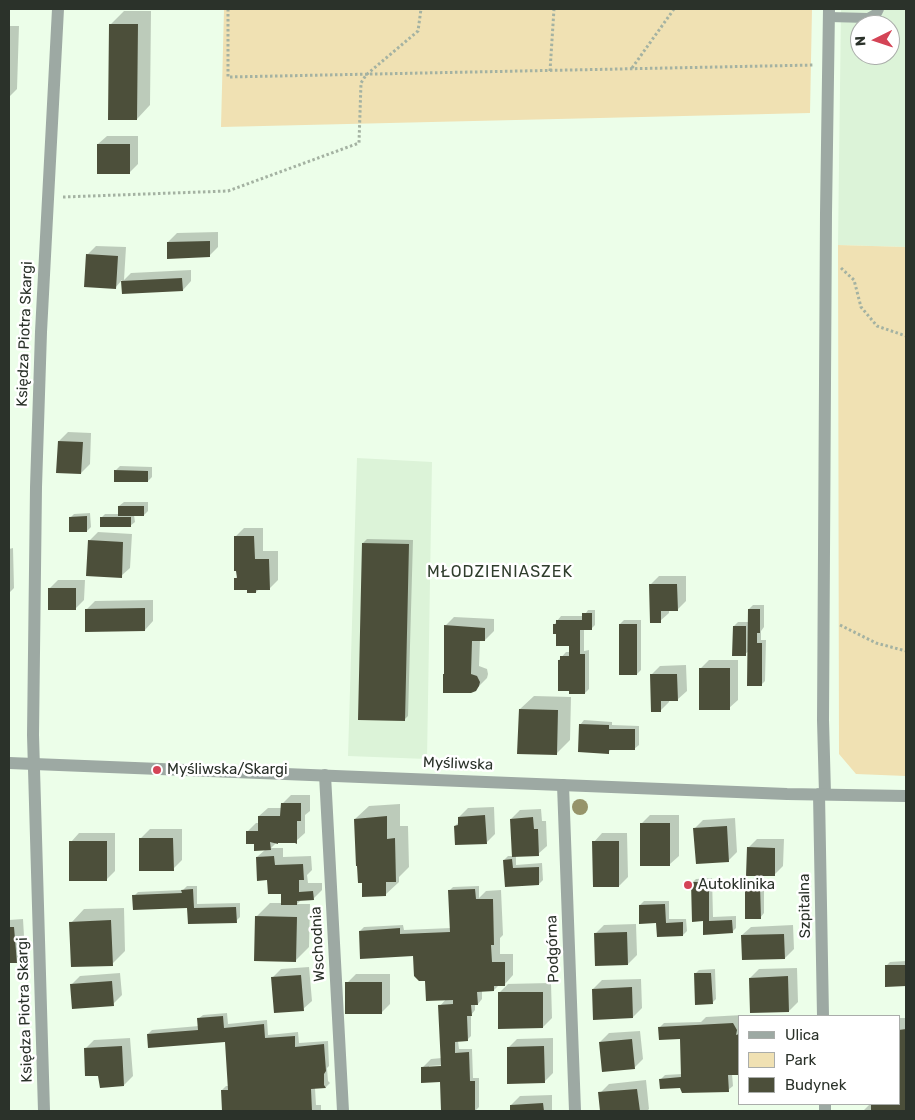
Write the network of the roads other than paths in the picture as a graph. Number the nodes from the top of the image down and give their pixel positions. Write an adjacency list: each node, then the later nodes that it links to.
1 (58, 9): 5 (street, Księdza Piotra Skargi)
2 (879, 9): 3 (lane)
3 (829, 13): 8 (street, Szpitalna)
4 (9, 763): 5 (street, Myśliwska)
5 (33, 764): 6 (street, Myśliwska); 11 (street, Księdza Piotra Skargi)
6 (325, 775): 7 (street, Myśliwska); 12 (street, Wschodnia)
7 (563, 785): 8 (street, Myśliwska); 13 (street, Podgórna)
8 (822, 794): 9 (street, Myśliwska); 10 (street, Szpitalna)
9 (906, 796)
10 (824, 1015)
11 (44, 1111)
12 (343, 1111)
13 (575, 1111)

